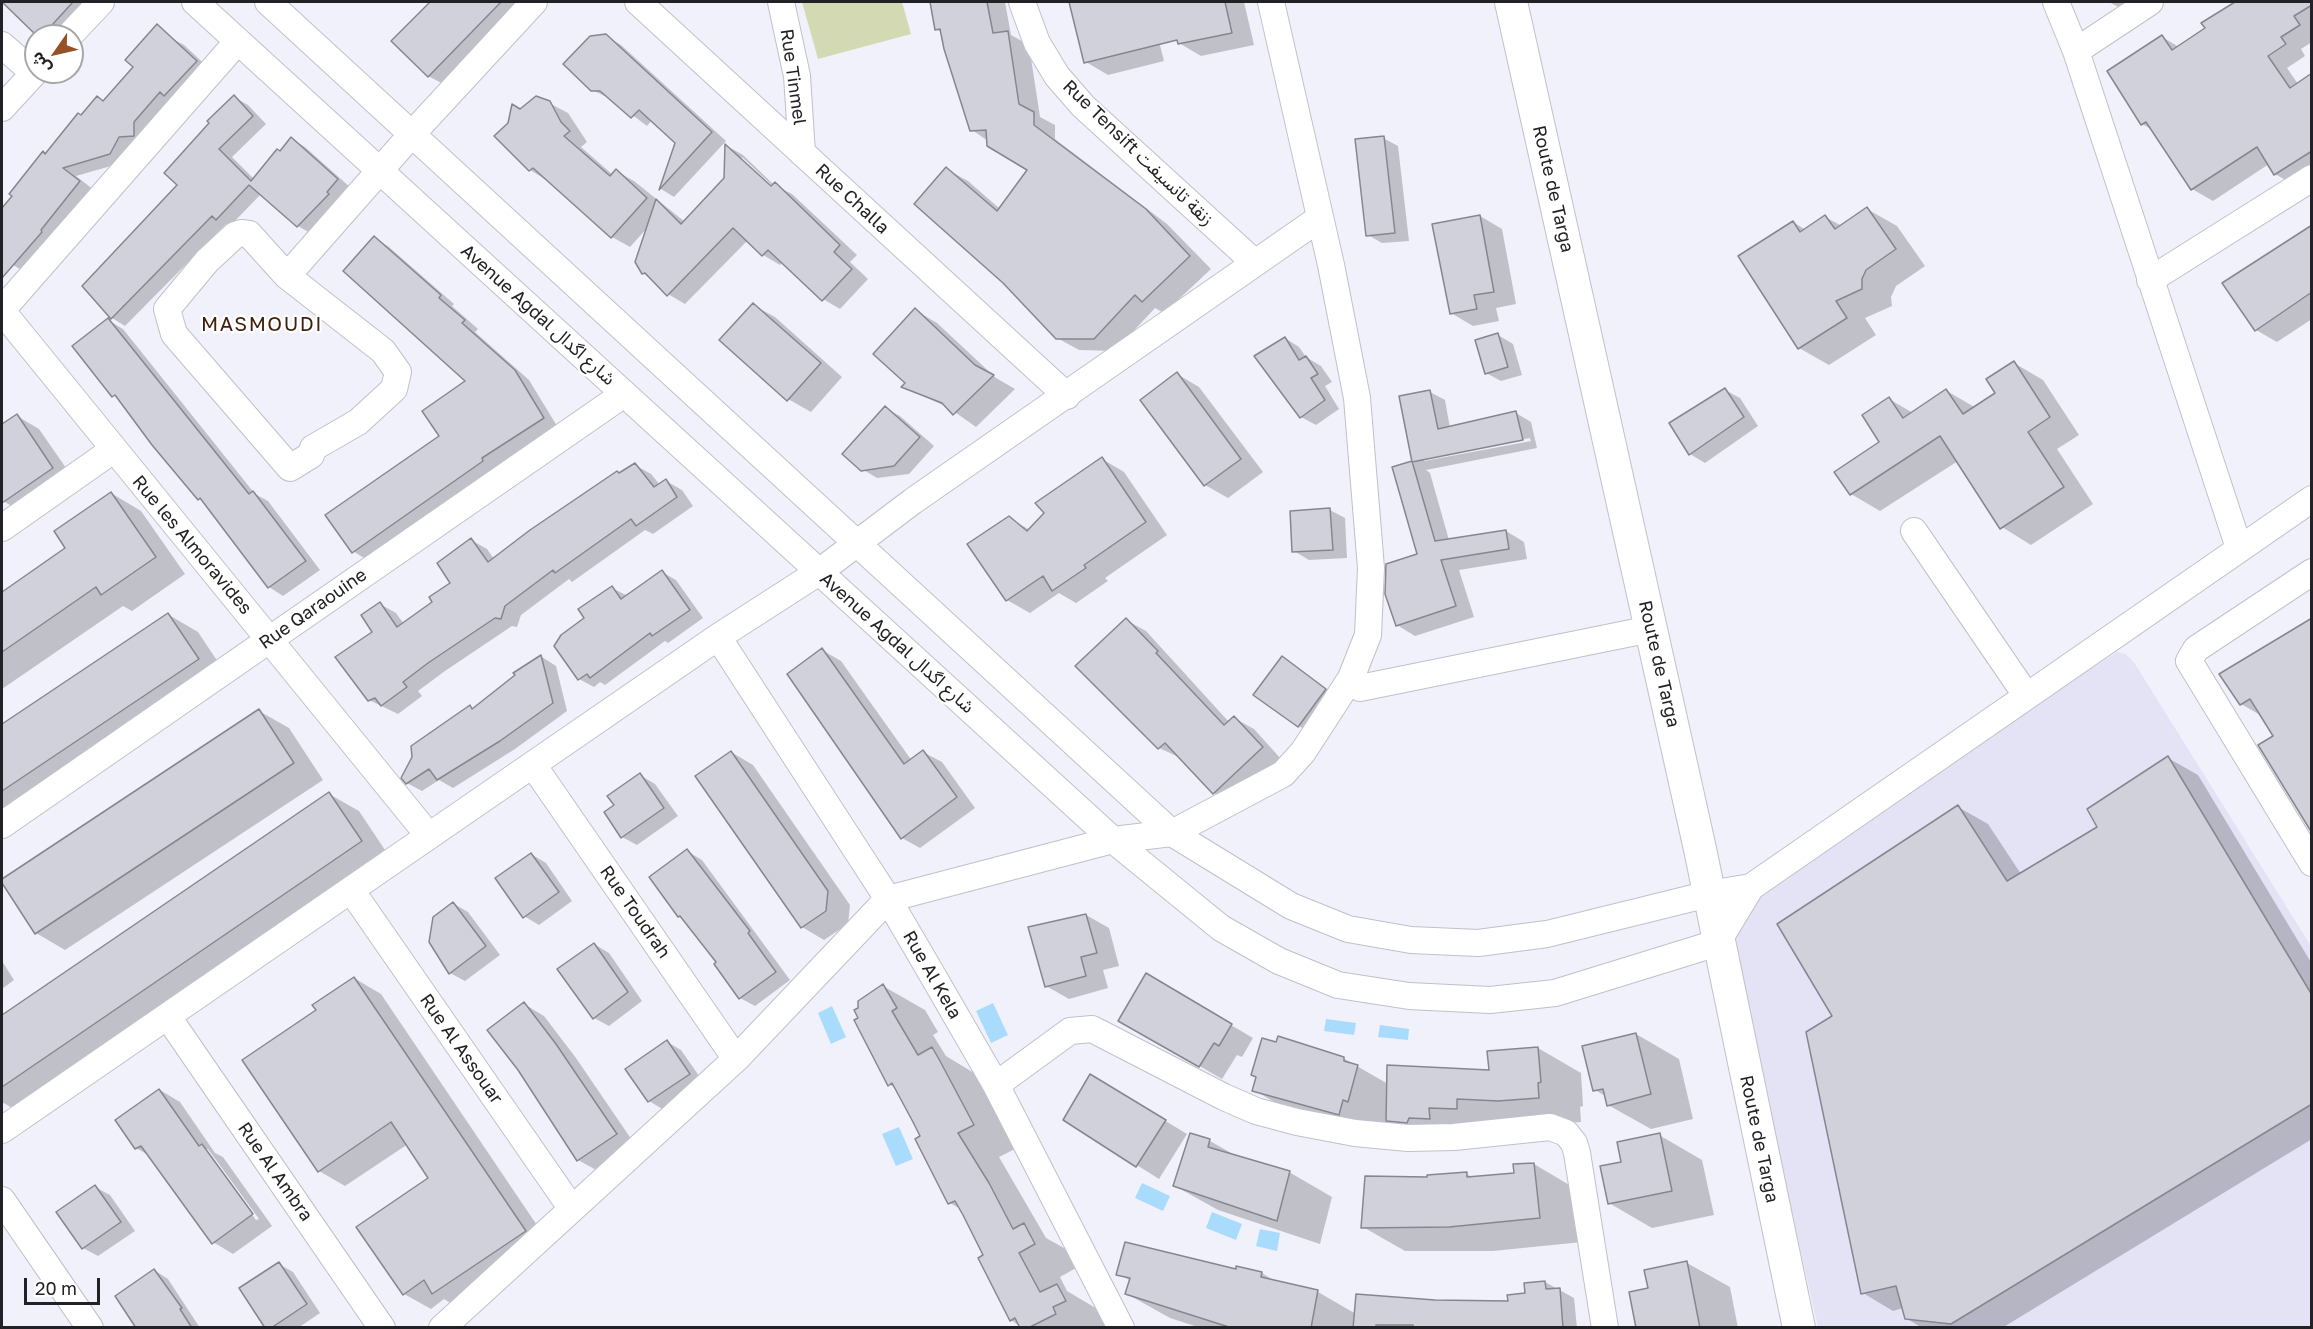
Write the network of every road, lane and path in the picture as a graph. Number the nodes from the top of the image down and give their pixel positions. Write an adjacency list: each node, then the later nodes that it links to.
1 (101, 2): 12 (street)
2 (195, 2): 13 (street, Avenue Agdal شارع اگدال)
3 (268, 2): 19 (street)
4 (534, 2): 19 (street)
5 (638, 2): 20 (street, Rue Challa)
6 (782, 2): 20 (street, Rue Tinmel)
7 (1022, 2): 24 (street, Rue Tensift زنقة تانسيفت)
8 (1271, 2): 23 (street)
9 (1511, 2): 38 (main road, Route de Targa)
10 (2056, 2): 15 (street)
11 (2150, 2): 15 (street)
12 (80, 24)
13 (238, 41): 21 (street, Avenue Agdal شارع اگدال); 27 (street)
14 (2, 45): 16 (street)
15 (2076, 51): 26 (street)
16 (24, 63)
17 (24, 84): 18 (street)
18 (2, 108)
19 (412, 134): 21 (street); 34 (street)
20 (802, 153): 29 (street, Rue Challa)
21 (380, 171): 25 (street); 28 (street, Avenue Agdal شارع اگدال)
22 (2312, 178): 26 (street)
23 (1320, 218): 24 (street); 45 (street)
24 (1254, 262): 29 (street)
25 (287, 276): 25 (street)
26 (2151, 280): 35 (street)
27 (2, 310): 30 (street, Rue les Almoravides)
28 (624, 394): 36 (street, Avenue Agdal شارع اگدال); 40 (street, Rue Qaraouine)
29 (1067, 396): 34 (street)
30 (113, 450): 32 (street); 40 (street, Rue les Almoravides)
31 (2312, 499): 35 (street)
32 (2, 528)
33 (1914, 531): 42 (street)
34 (856, 542): 36 (street); 45 (street)
35 (2239, 548): 42 (street)
36 (819, 572): 39 (street); 47 (street, Avenue Agdal شارع اگدال)
37 (2312, 572): 48 (street)
38 (1651, 628): 41 (street); 51 (main road, Route de Targa)
39 (718, 637): 43 (street); 52 (street, Rue Al Kela)
40 (270, 639): 44 (street, Rue Qaraouine); 46 (street, Rue les Almoravides)
41 (1360, 688)
42 (2026, 695): 49 (street)
43 (533, 765): 46 (street); 55 (street, Rue Toudrah)
44 (2, 825)
45 (1172, 832): 47 (street); 51 (street)
46 (429, 836): 50 (street)
47 (1113, 840): 52 (street); 53 (street, Avenue Agdal شارع اگدال)
48 (2312, 863)
49 (1751, 887): 51 (street); 53 (street)
50 (351, 890): 54 (street); 59 (street, Rue Al Assouar)
51 (1709, 894): 53 (main road, Route de Targa)
52 (888, 899): 55 (street); 56 (street, Rue Al Kela)
53 (1717, 943): 65 (main road, Route de Targa)
54 (168, 1017): 57 (street); 61 (street, Rue Al Ambra)
55 (736, 1059): 59 (street)
56 (996, 1085): 63 (street, Rue Al Kela); 64 (street)
57 (2, 1130)
58 (2, 1200): 60 (street)
59 (572, 1209): 62 (street)
60 (90, 1328)
61 (382, 1328)
62 (442, 1328)
63 (1121, 1328)
64 (1605, 1328)
65 (1799, 1328)

